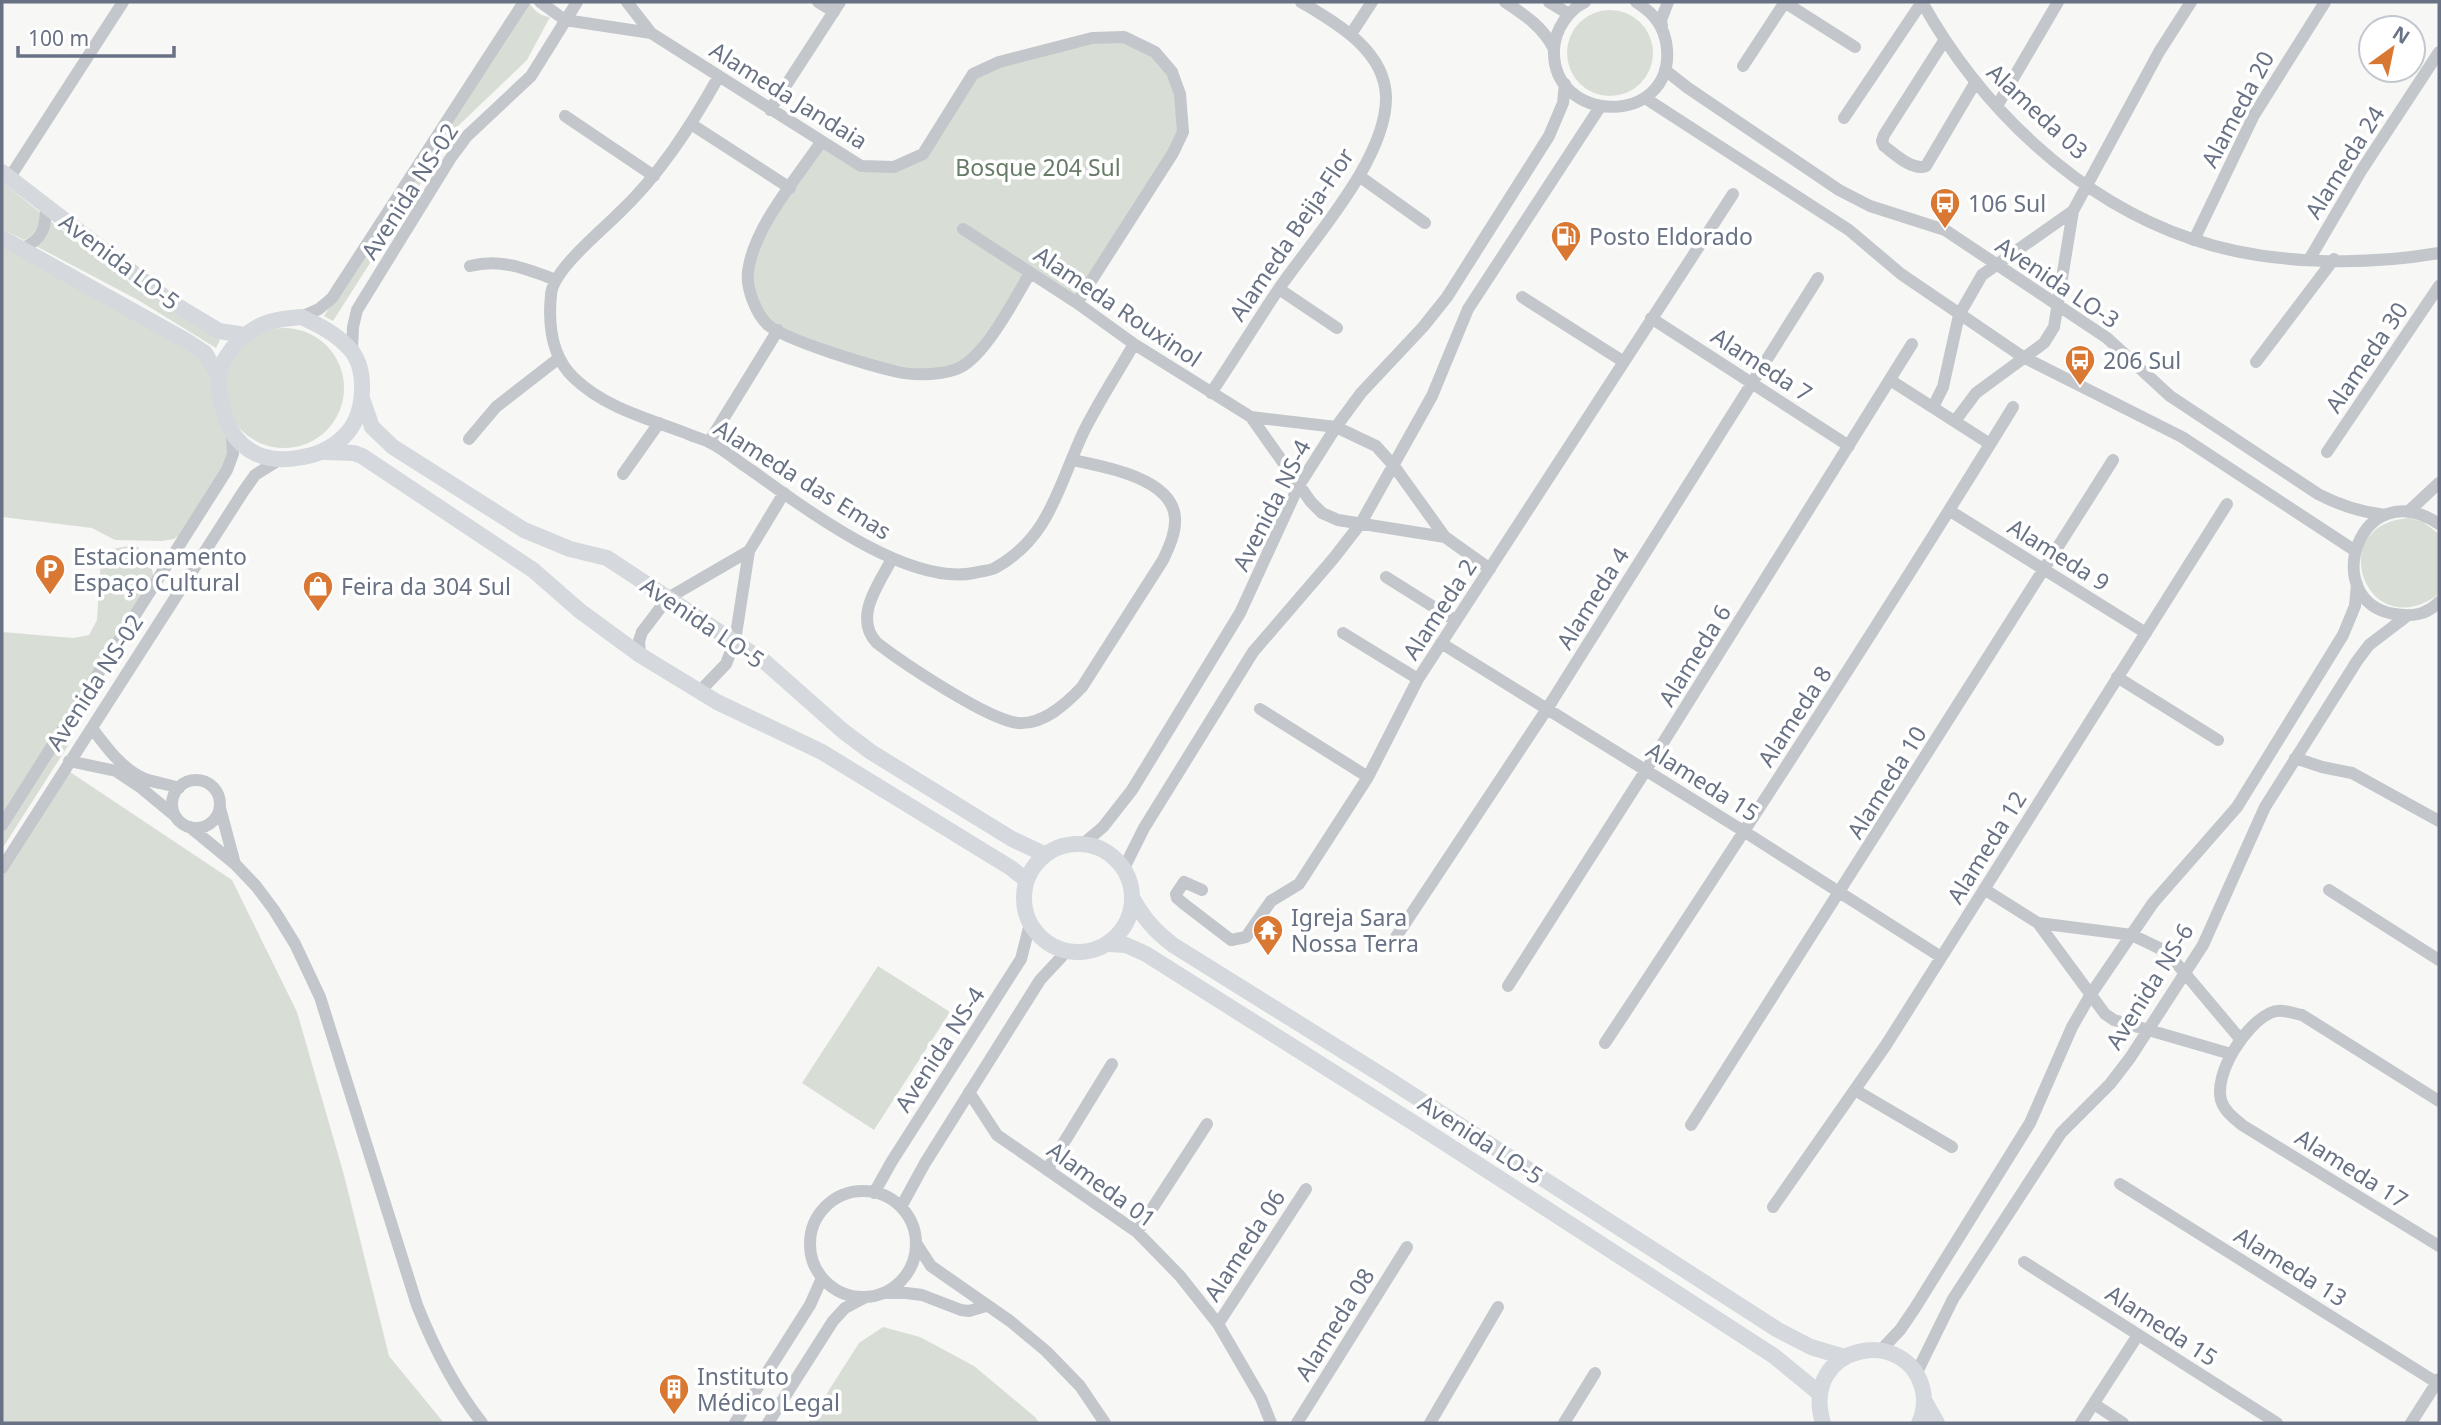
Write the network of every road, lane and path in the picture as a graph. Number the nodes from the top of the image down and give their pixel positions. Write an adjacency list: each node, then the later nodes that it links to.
1 (123, 2): 42 (street)
2 (524, 2): 69 (street, Avenida NS-02)
3 (540, 2): 21 (street, Alameda Jandaia)
4 (577, 2): 21 (street, Avenida NS-02)
5 (627, 2): 23 (street, Alameda Jandaia)
6 (818, 2): 19 (street)
7 (1301, 2): 24 (street, Alameda Beija-Flor)
8 (1372, 2): 24 (street)
9 (1505, 2): 27 (street)
10 (1549, 2): 20 (street)
11 (1586, 2): 20 (street)
12 (1636, 2): 22 (street)
13 (1668, 2): 22 (street)
14 (1784, 2): 26 (street); 29 (street)
15 (1922, 2): 25 (street, Alameda 03); 39 (street)
16 (2059, 2): 35 (street)
17 (2191, 2): 45 (street)
18 (2325, 2): 53 (street, Alameda 20)
19 (837, 7): 37 (street)
20 (1569, 14): 27 (street)
21 (565, 20): 23 (street, Alameda Jandaia); 76 (street, Avenida NS-02)
22 (1662, 26): 30 (street)
23 (651, 33): 31 (street, Alameda Jandaia)
24 (1351, 34): 44 (street, Alameda Beija-Flor)
25 (1944, 41): 32 (street, Alameda 03); 32 (street)
26 (1855, 47)
27 (1554, 49): 33 (street)
28 (2439, 52): 56 (street, Alameda 24)
29 (1743, 66)
30 (1665, 69): 34 (street); 58 (street, Avenida LO-3)
31 (719, 76): 37 (street, Alameda Jandaia); 40 (street)
32 (1975, 83): 35 (street, Alameda 03)
33 (1565, 84): 36 (street); 91 (street, Avenida NS-4)
34 (1645, 98): 36 (street); 68 (street)
35 (1997, 106): 45 (street, Alameda 03)
36 (1600, 107): 102 (street)
37 (770, 110): 41 (street, Alameda Jandaia)
38 (565, 116): 43 (street)
39 (1844, 118)
40 (691, 124): 43 (street); 46 (street)
41 (821, 142): 46 (street); 66 (street, Alameda Jandaia)
42 (6, 175): 48 (main road, Avenida LO-5)
43 (654, 176): 62 (street)
44 (1359, 176): 50 (street); 64 (street, Alameda Beija-Flor)
45 (2088, 185): 49 (street); 53 (street, Alameda 03)
46 (790, 188): 72 (street)
47 (1733, 194): 70 (street, Alameda 2)
48 (46, 206): 54 (street); 73 (main road, Avenida LO-5)
49 (2073, 211): 58 (street); 67 (street)
50 (1425, 223)
51 (963, 229): 60 (street, Alameda Rouxinol)
52 (2, 238): 54 (main road, Avenida LO-5)
53 (2193, 240): 56 (street, Alameda 03)
54 (23, 248): 81 (main road, Avenida LO-5)
55 (2439, 253): 57 (street, Alameda 03)
56 (2309, 260): 57 (street, Alameda 03)
57 (2334, 260): 80 (street)
58 (1996, 264): 67 (street, Avenida LO-3); 68 (street)
59 (470, 266): 62 (street)
60 (1030, 273): 66 (street, Alameda Rouxinol); 72 (street)
61 (1818, 278): 83 (street, Alameda 4)
62 (556, 280): 78 (street, Alameda das Emas)
63 (2439, 286): 98 (street, Alameda 30)
64 (1279, 289): 71 (street); 84 (street, Alameda Beija-Flor)
65 (1522, 297): 79 (street)
66 (1077, 303): 74 (street, Alameda Rouxinol)
67 (2058, 305): 77 (street); 110 (street, Avenida LO-3)
68 (1959, 315): 77 (street); 86 (street)
69 (301, 317): 73 (main road); 76 (main road)
70 (1651, 318): 79 (street, Alameda 2); 83 (street, Alameda 7)
71 (1337, 328)
72 (778, 331): 94 (street)
73 (245, 335): 81 (main road)
74 (1135, 344): 84 (street, Alameda Rouxinol); 100 (street, Alameda das Emas)
75 (1912, 344): 82 (street, Alameda 6)
76 (352, 350): 85 (main road)
77 (2023, 357): 89 (street); 114 (street)
78 (559, 358): 90 (street, Alameda das Emas); 93 (street)
79 (1624, 362): 117 (street, Alameda 2)
80 (2256, 362)
81 (218, 375): 92 (main road)
82 (1890, 380): 86 (street); 96 (street, Alameda 6)
83 (1752, 381): 96 (street, Alameda 7); 134 (street, Alameda 4)
84 (1211, 393): 88 (street, Alameda Rouxinol)
85 (363, 401): 97 (main road); 121 (main road, Avenida LO-5)
86 (1933, 407): 89 (street)
87 (2013, 407): 95 (street, Alameda 8)
88 (1251, 417): 91 (street); 105 (street)
89 (1955, 421): 95 (street)
90 (659, 423): 94 (street, Alameda das Emas); 103 (street)
91 (1336, 427): 102 (street); 105 (street, Avenida NS-4)
92 (232, 436): 99 (main road); 145 (street, Avenida NS-02)
93 (469, 439)
94 (709, 442): 106 (street, Alameda das Emas)
95 (1990, 444): 108 (street, Alameda 8)
96 (1849, 446): 139 (street, Alameda 6)
97 (325, 452): 99 (main road); 129 (main road)
98 (2327, 452)
99 (279, 460): 135 (street, Avenida NS-02)
100 (1072, 460): 116 (street, Alameda das Emas); 116 (street)
101 (2113, 460): 118 (street, Alameda 10)
102 (1394, 466): 111 (street); 113 (street)
103 (623, 474)
104 (2439, 483): 109 (street)
105 (1298, 487): 111 (street); 148 (street, Avenida NS-4)
106 (784, 493): 115 (street); 116 (street, Alameda das Emas)
107 (2227, 504): 126 (street, Alameda 12)
108 (1950, 511): 118 (street, Alameda 9); 147 (street, Alameda 8)
109 (2409, 511): 110 (street, Avenida LO-3); 112 (street)
110 (2385, 515): 114 (street)
111 (1361, 523): 113 (street); 152 (street)
112 (2439, 524)
113 (1445, 537): 117 (street)
114 (2354, 550): 120 (street, Avenida NS-6)
115 (750, 551): 121 (street); 127 (street)
116 (892, 559)
117 (1490, 569): 124 (street, Alameda 2)
118 (2045, 569): 126 (street, Alameda 9); 157 (street, Alameda 10)
119 (1386, 578): 124 (street)
120 (2357, 584): 123 (street); 161 (street, Avenida NS-6)
121 (668, 598): 127 (main road, Avenida LO-5); 129 (street)
122 (2437, 607): 123 (street)
123 (2407, 616): 137 (street, Avenida NS-6)
124 (1456, 621): 128 (street, Alameda 2)
125 (1343, 633): 131 (street)
126 (2146, 633): 130 (street, Alameda 12)
127 (735, 640): 132 (street); 149 (main road, Avenida LO-5)
128 (1441, 643): 131 (street, Alameda 2); 134 (street, Alameda 15)
129 (640, 655): 132 (main road)
130 (2117, 677): 136 (street); 154 (street, Alameda 12)
131 (1418, 679): 140 (street, Alameda 2)
132 (700, 691): 153 (main road)
133 (1259, 709): 140 (street)
134 (1547, 709): 139 (street, Alameda 15); 162 (street, Alameda 4)
135 (92, 728): 138 (street, Avenida NS-02); 141 (street)
136 (2218, 740)
137 (2295, 758): 144 (street); 167 (street, Avenida NS-6)
138 (69, 761): 143 (street); 151 (street, Avenida NS-02)
139 (1646, 771): 147 (street, Alameda 15); 168 (street, Alameda 6)
140 (1368, 777): 155 (street, Alameda 2)
141 (179, 788): 142 (street); 143 (street)
142 (220, 808): 146 (street); 150 (street)
143 (177, 817): 146 (street)
144 (2439, 821)
145 (2, 825)
146 (190, 827): 150 (street)
147 (1745, 832): 157 (street, Alameda 15); 172 (street, Alameda 8)
148 (1084, 843): 149 (main road); 152 (main road)
149 (1044, 854): 153 (main road)
150 (235, 864): 208 (street)
151 (2, 868)
152 (1124, 868): 158 (main road)
153 (1026, 880): 160 (main road)
154 (1984, 889): 159 (street); 165 (street, Alameda 12)
155 (1202, 890)
156 (2329, 890): 166 (street)
157 (1840, 893): 165 (street, Alameda 15); 179 (street, Alameda 10)
158 (1133, 899): 163 (main road); 200 (main road, Avenida LO-5)
159 (2038, 923): 161 (street); 169 (street)
160 (1030, 924): 164 (main road); 184 (street, Avenida NS-4)
161 (2132, 935): 167 (street); 169 (street, Avenida NS-6)
162 (1396, 937)
163 (1109, 944): 164 (main road); 204 (main road, Avenida LO-5)
164 (1067, 951): 176 (street, Avenida NS-4)
165 (1941, 957): 175 (street, Alameda 12)
166 (2439, 960)
167 (2184, 972): 170 (street, Avenida NS-6); 171 (street)
168 (1508, 986)
169 (2091, 994): 170 (street); 199 (street, Avenida NS-6)
170 (2149, 1030): 173 (street); 202 (street, Avenida NS-6)
171 (2241, 1040): 173 (street); 177 (street)
172 (1605, 1043)
173 (2231, 1054): 189 (street, Alameda 17)
174 (1112, 1064): 181 (street)
175 (1855, 1090): 180 (street); 186 (street, Alameda 12)
176 (969, 1093): 181 (street, Alameda 01); 185 (street, Avenida NS-4)
177 (2439, 1101)
178 (1207, 1124): 187 (street)
179 (1691, 1125)
180 (1952, 1147)
181 (1047, 1170): 187 (street, Alameda 01)
182 (2120, 1184): 203 (street, Alameda 13)
183 (1306, 1189): 197 (street, Alameda 06)
184 (874, 1193): 185 (street); 192 (street)
185 (901, 1207): 188 (street)
186 (1773, 1207)
187 (1137, 1232): 197 (street, Alameda 01)
188 (916, 1244): 193 (street); 195 (street)
189 (2439, 1246)
190 (1407, 1247): 214 (street, Alameda 08)
191 (2024, 1262): 198 (street, Alameda 15)
192 (822, 1278): 194 (street); 209 (street)
193 (884, 1293): 194 (street); 195 (street)
194 (866, 1297): 210 (street)
195 (986, 1306): 211 (street)
196 (1498, 1307): 215 (street)
197 (1217, 1324): 205 (street, Alameda 01)
198 (2138, 1335): 207 (street); 222 (street, Alameda 15)
199 (1881, 1350): 200 (main road); 202 (main road)
200 (1844, 1357): 204 (main road)
201 (1595, 1373): 216 (street)
202 (1916, 1374): 206 (main road)
203 (2439, 1382): 223 (street)
204 (1819, 1393): 217 (main road)
205 (1261, 1398): 212 (street, Alameda 01); 213 (street)
206 (1924, 1400): 218 (main road); 219 (main road)
207 (2094, 1404): 220 (street); 221 (street)
208 (482, 1423)
209 (735, 1423)
210 (768, 1423)
211 (1105, 1423)
212 (1271, 1423)
213 (1280, 1423)
214 (1297, 1423)
215 (1430, 1423)
216 (1564, 1423)
217 (1823, 1423)
218 (1919, 1423)
219 (1937, 1423)
220 (2081, 1423)
221 (2123, 1423)
222 (2277, 1423)
223 (2411, 1423)

